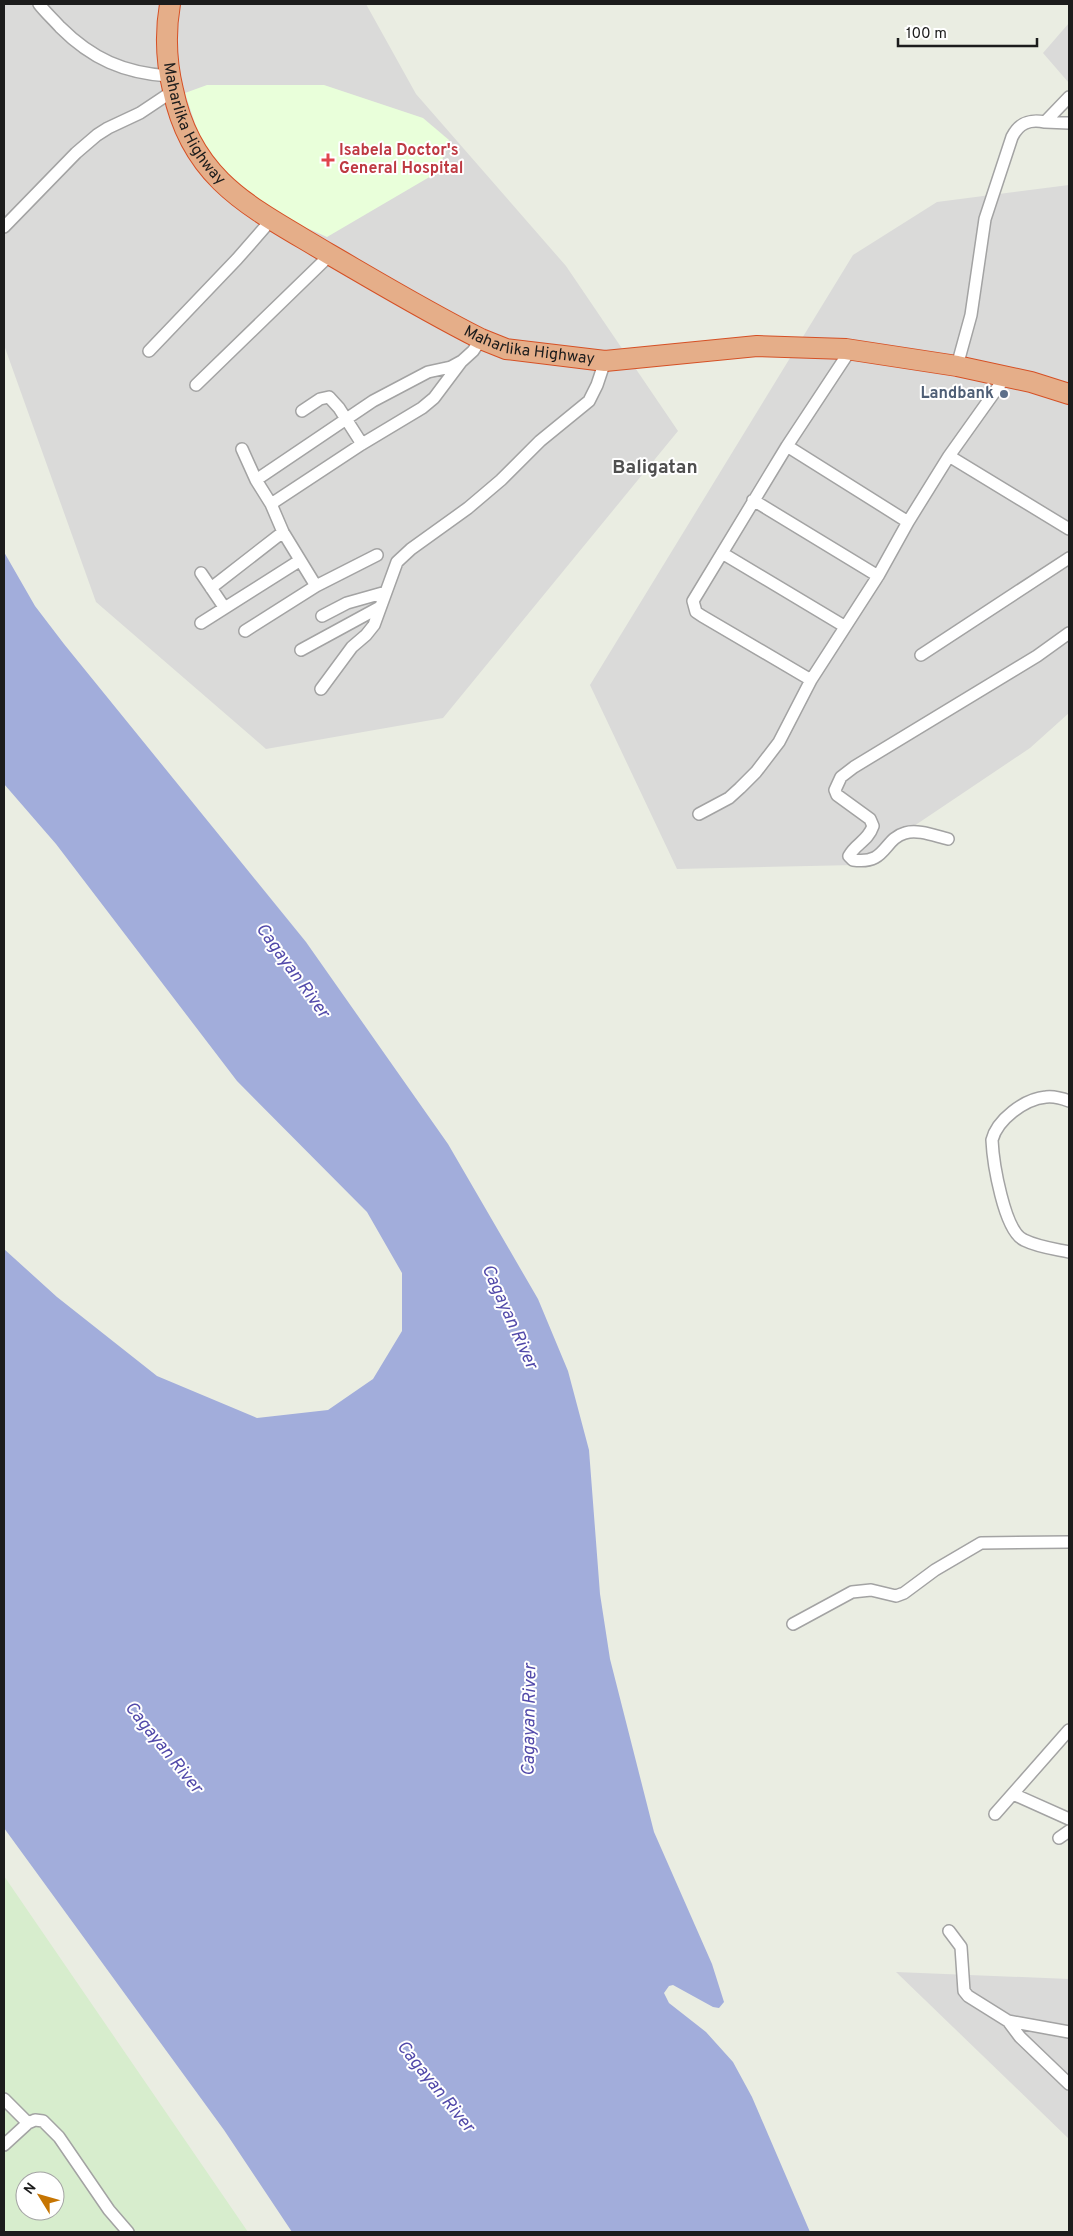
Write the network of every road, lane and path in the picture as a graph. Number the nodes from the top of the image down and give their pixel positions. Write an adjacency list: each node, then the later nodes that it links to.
1 (40, 4): 3 (street)
2 (170, 4): 3 (highway, Maharlika Highway)
3 (171, 84): 7 (highway, Maharlika Highway); 8 (street)
4 (1069, 97): 5 (street)
5 (1045, 122): 6 (street); 15 (street)
6 (1069, 123)
7 (272, 219): 9 (highway, Maharlika Highway); 12 (street)
8 (4, 227)
9 (330, 255): 10 (highway, Maharlika Highway); 17 (street)
10 (481, 340): 13 (street); 14 (highway, Maharlika Highway)
11 (851, 349): 14 (highway, Maharlika Highway); 15 (highway, Maharlika Highway); 22 (street)
12 (149, 351)
13 (462, 361): 20 (street); 21 (street)
14 (605, 362): 39 (street)
15 (957, 366): 16 (highway, Maharlika Highway)
16 (1006, 376): 18 (highway, Maharlika Highway); 24 (street)
17 (196, 386)
18 (1069, 394)
19 (302, 411): 20 (street)
20 (346, 420): 21 (street); 25 (street)
21 (362, 444): 27 (street)
22 (787, 446): 26 (street); 28 (street)
23 (242, 449): 25 (street)
24 (949, 456): 28 (street); 29 (street)
25 (256, 480): 27 (street)
26 (753, 500): 31 (street); 36 (street)
27 (271, 504): 30 (street)
28 (908, 522): 36 (street)
29 (1069, 529)
30 (284, 532): 34 (street); 38 (street)
31 (722, 553): 44 (street); 49 (street)
32 (377, 555): 37 (street)
33 (1069, 558): 48 (street)
34 (299, 561): 37 (street); 40 (street)
35 (201, 573): 38 (street)
36 (878, 576): 44 (street)
37 (316, 586): 45 (street)
38 (211, 588): 40 (street)
39 (386, 592): 41 (street); 42 (street)
40 (224, 607): 43 (street)
41 (380, 607): 47 (street); 50 (street)
42 (322, 616)
43 (200, 623)
44 (844, 626): 49 (street)
45 (245, 631)
46 (1069, 633): 52 (street)
47 (301, 650)
48 (921, 655)
49 (811, 680): 51 (street)
50 (321, 689)
51 (699, 814)
52 (948, 839)
53 (1069, 1101): 54 (street)
54 (1069, 1252)
55 (1069, 1542): 56 (street)
56 (793, 1624)
57 (1068, 1733): 58 (street)
58 (1013, 1794): 59 (street); 60 (street)
59 (995, 1814)
60 (1069, 1819)
61 (1069, 1831): 62 (street)
62 (1059, 1838)
63 (949, 1931): 64 (street)
64 (1008, 2021): 65 (street); 66 (street)
65 (1069, 2032)
66 (1069, 2084)
67 (4, 2099): 68 (street)
68 (28, 2123): 69 (street); 70 (street)
69 (4, 2145)
70 (128, 2232)

